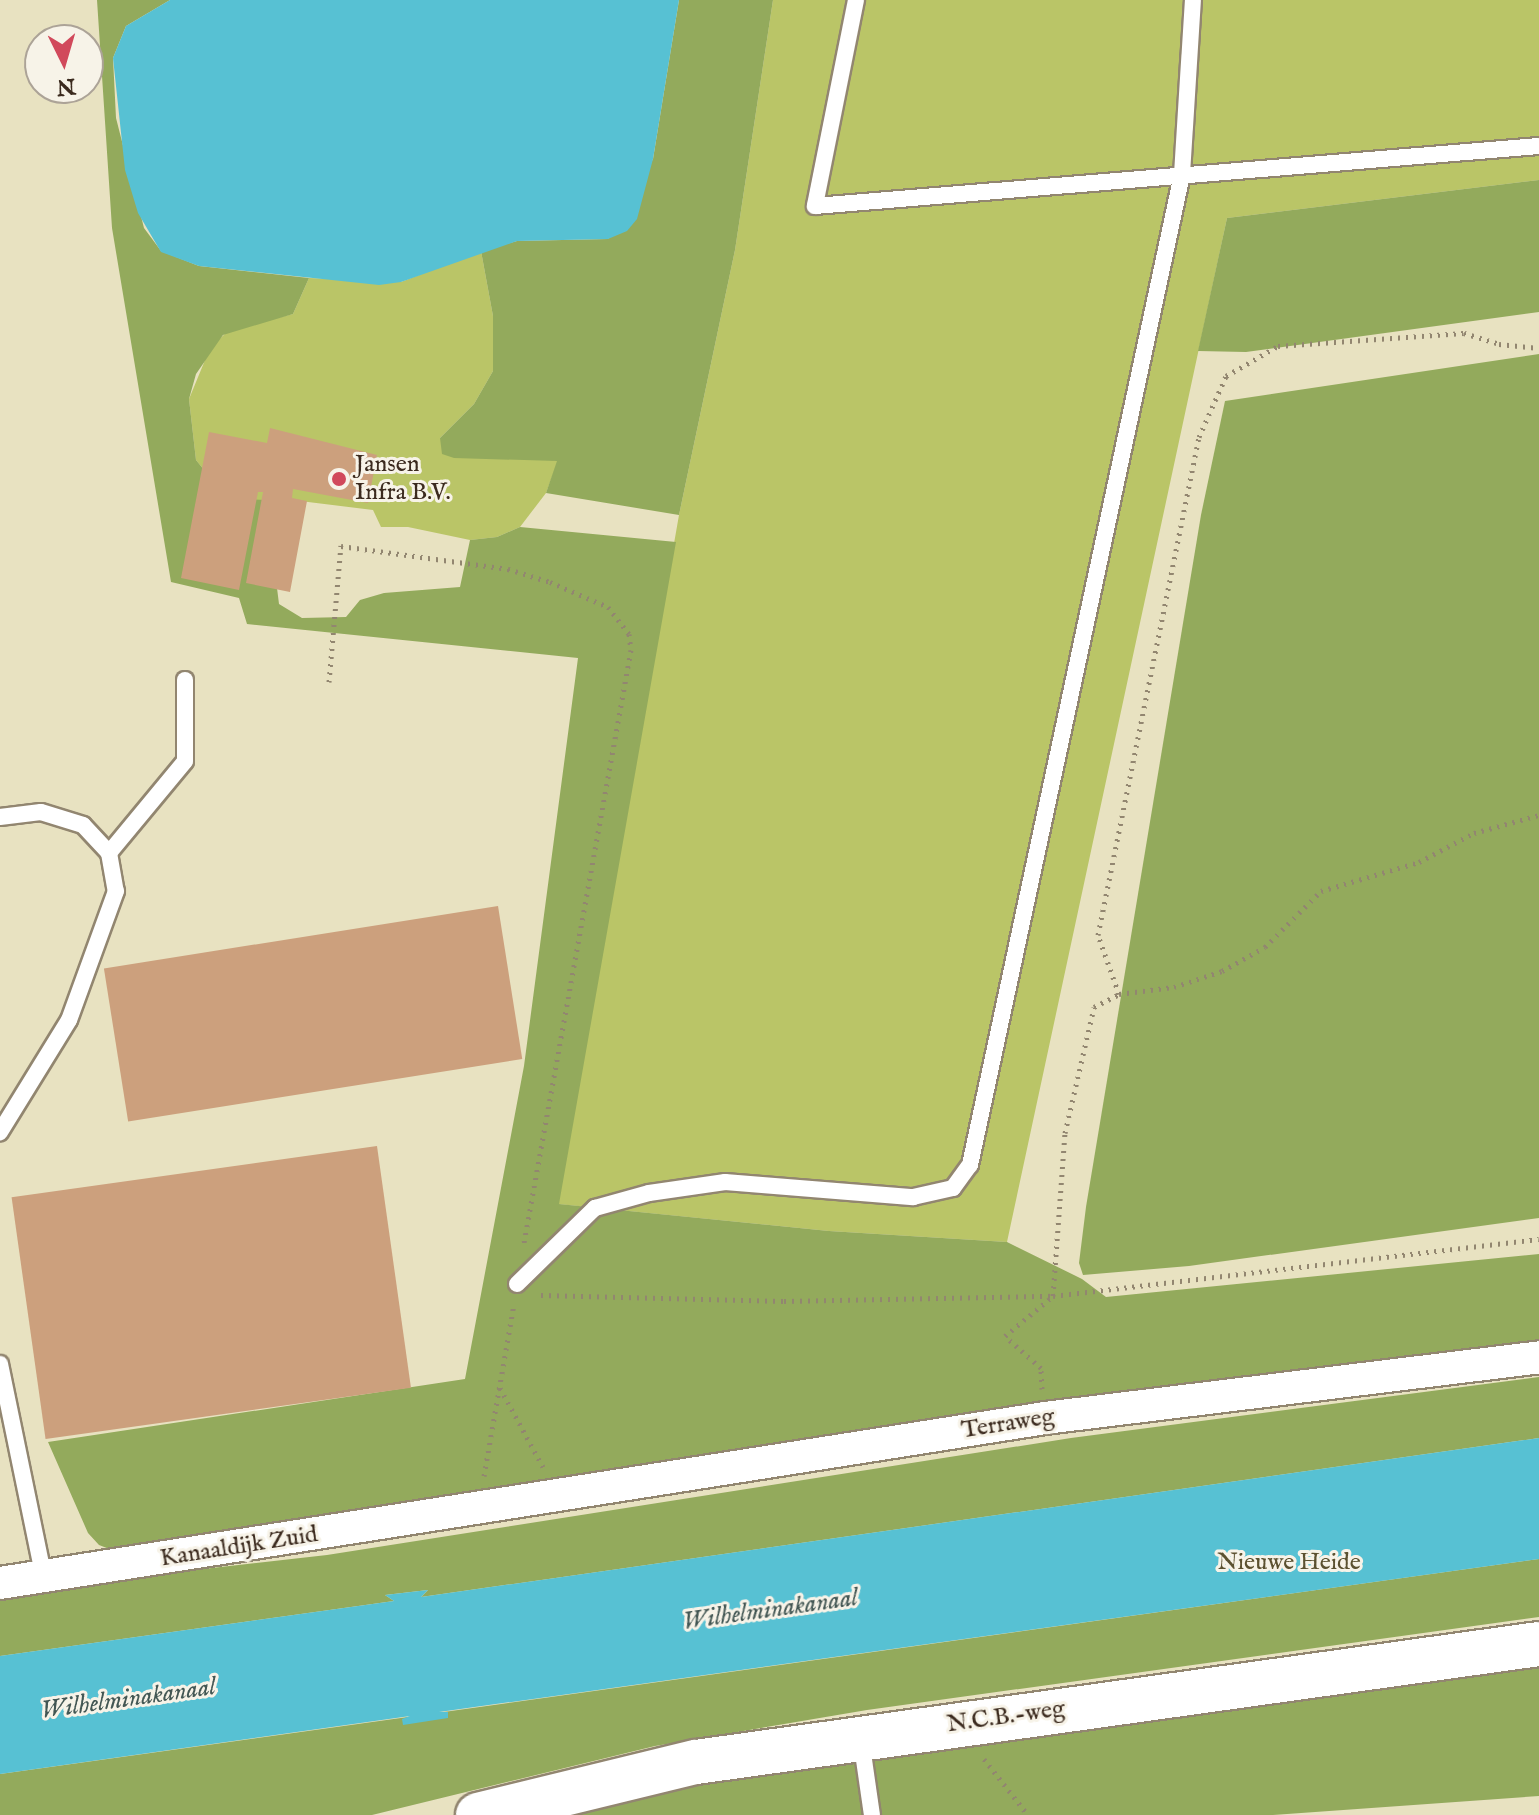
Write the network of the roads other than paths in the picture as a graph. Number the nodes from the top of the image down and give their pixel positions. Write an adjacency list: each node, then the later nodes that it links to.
1 (856, 0): 4 (lane)
2 (1193, 0): 4 (lane)
3 (1539, 146): 4 (lane)
4 (1182, 174): 9 (lane)
5 (185, 680): 7 (lane)
6 (0, 817): 7 (lane)
7 (109, 853): 8 (lane)
8 (0, 1132)
9 (516, 1289)
10 (1539, 1357): 12 (street, Terraweg)
11 (0, 1364): 13 (lane)
12 (478, 1508): 13 (street, Kanaaldijk Zuid)
13 (44, 1578): 14 (street, Kanaaldijk Zuid)
14 (0, 1583)
15 (1539, 1644): 16 (street, N.C.B.-weg)
16 (861, 1738): 17 (street, N.C.B.-weg); 18 (lane)
17 (478, 1815)
18 (872, 1815)

